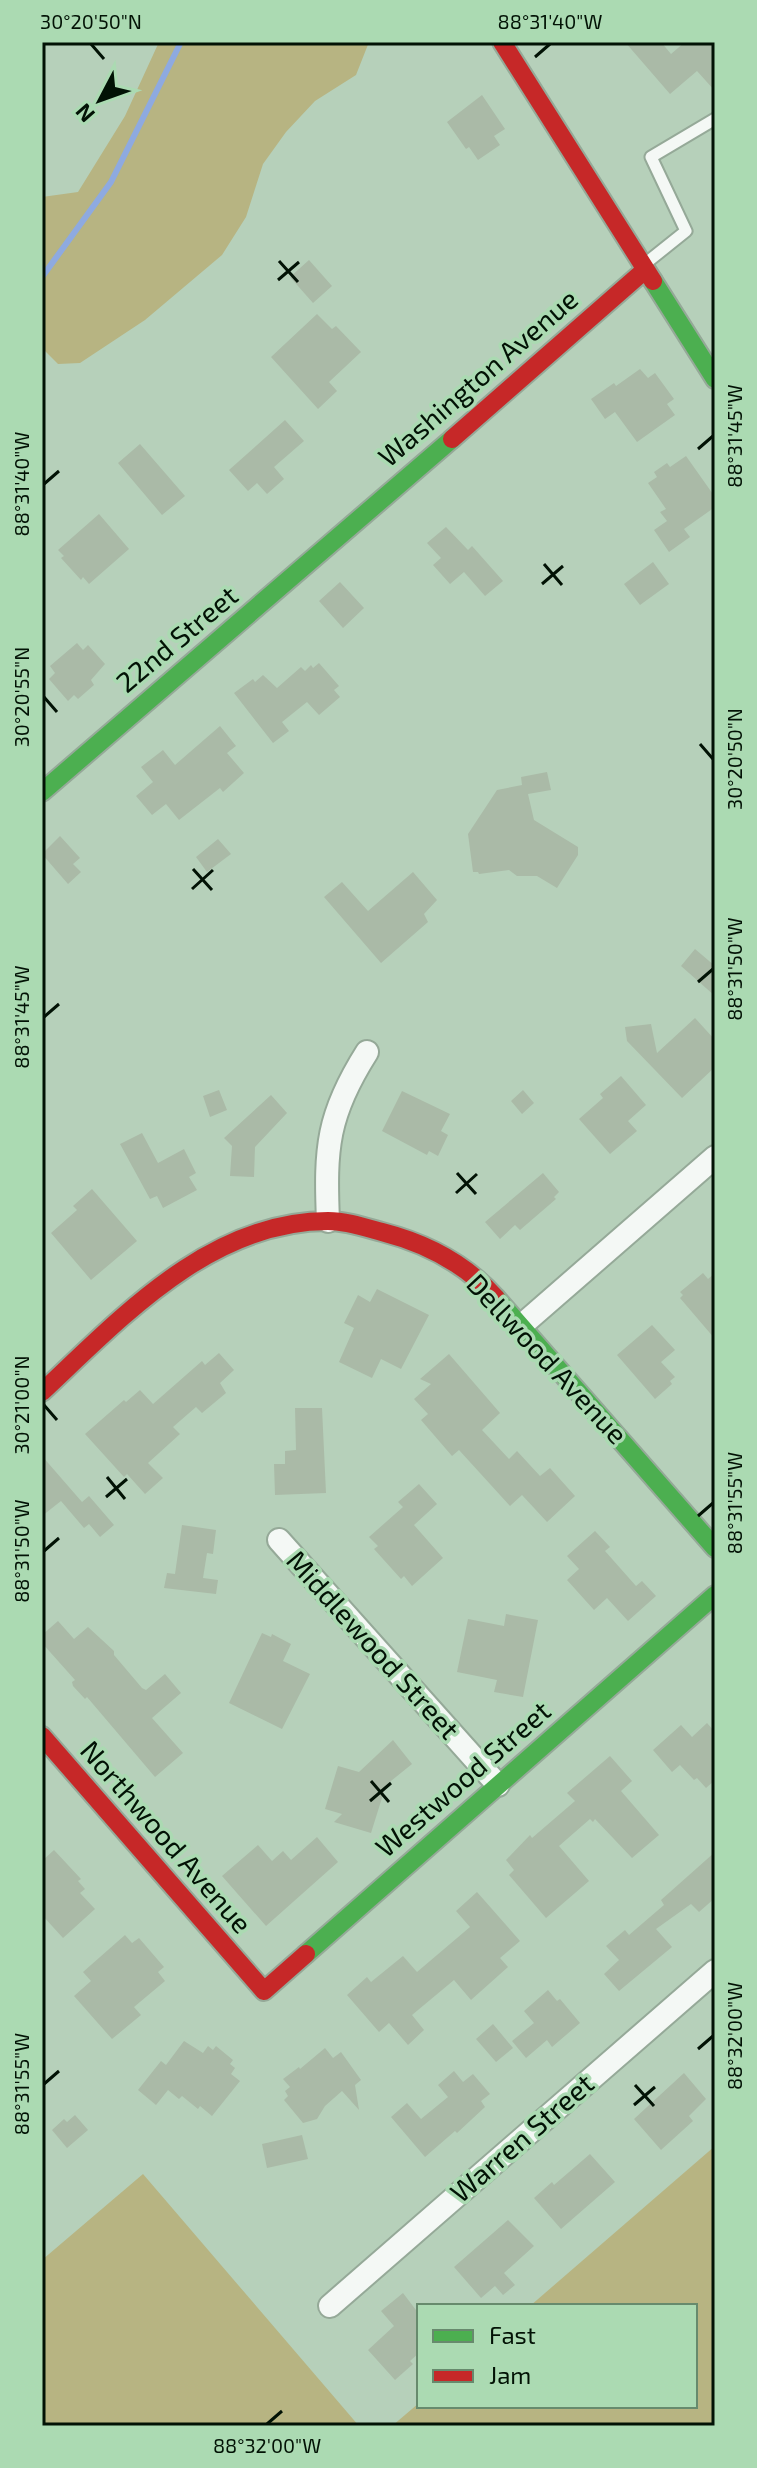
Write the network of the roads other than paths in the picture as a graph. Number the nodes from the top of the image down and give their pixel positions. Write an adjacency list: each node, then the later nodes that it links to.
1 (502, 42): 3 (street)
2 (715, 119): 3 (lane)
3 (644, 268): 4 (street); 5 (street, Washington Avenue)
4 (715, 379)
5 (348, 530): 6 (street, 22nd Street)
6 (42, 792)
7 (367, 1052): 9 (street)
8 (715, 1157): 10 (street)
9 (328, 1221): 10 (street, Dellwood Avenue); 11 (street, Dellwood Avenue)
10 (522, 1325): 13 (street, Dellwood Avenue)
11 (42, 1392)
12 (279, 1540): 16 (street, Middlewood Street)
13 (715, 1548)
14 (715, 1595): 16 (street, Westwood Street)
15 (42, 1736): 18 (street, Northwood Avenue)
16 (498, 1785): 18 (street, Westwood Street)
17 (715, 1971): 19 (street, Warren Street)
18 (249, 1974)
19 (330, 2306)

